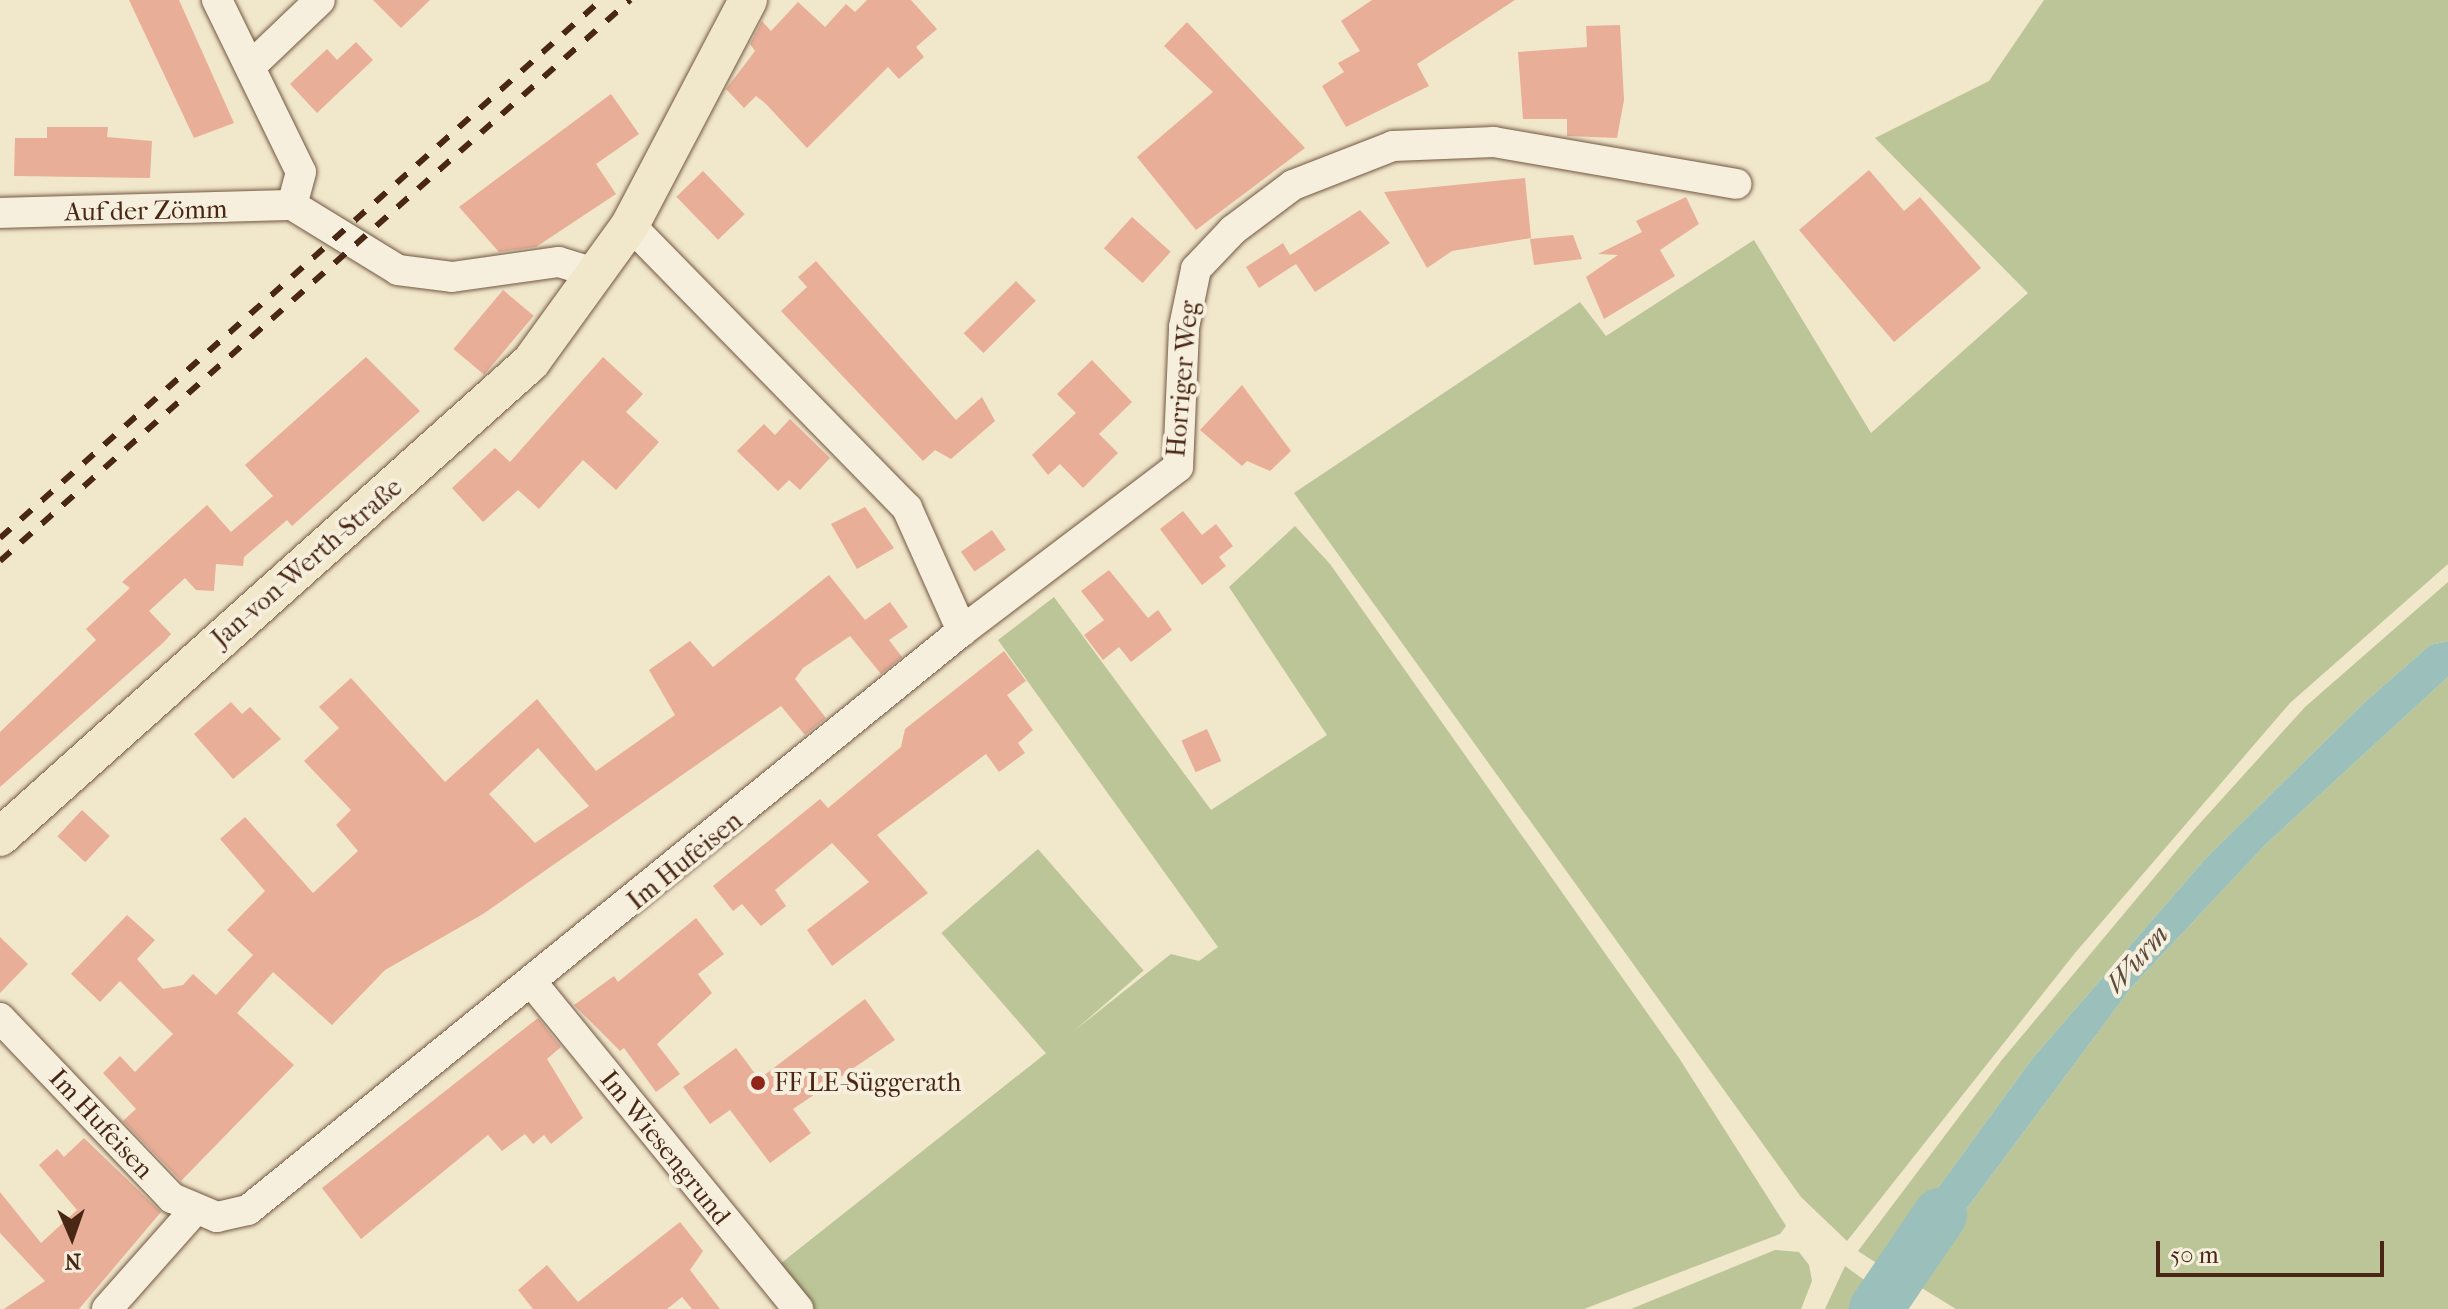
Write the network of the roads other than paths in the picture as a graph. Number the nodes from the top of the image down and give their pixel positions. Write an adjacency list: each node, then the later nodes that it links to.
1 (217, 0): 4 (street)
2 (320, 0): 4 (street)
3 (748, 0): 8 (main road, Jan-von-Werth-Straße)
4 (251, 66): 6 (street)
5 (1736, 184): 10 (street, Horriger Weg)
6 (292, 205): 7 (street, Auf der Zömm); 9 (street)
7 (0, 213)
8 (630, 225): 9 (main road, Jan-von-Werth-Straße); 10 (street)
9 (598, 274): 11 (main road, Jan-von-Werth-Straße)
10 (962, 631): 12 (street, Im Hufeisen)
11 (0, 837)
12 (534, 985): 14 (street, Im Hufeisen); 16 (street, Im Wiesengrund)
13 (0, 1018): 14 (street, Im Hufeisen)
14 (193, 1212): 15 (street)
15 (107, 1309)
16 (798, 1309)

